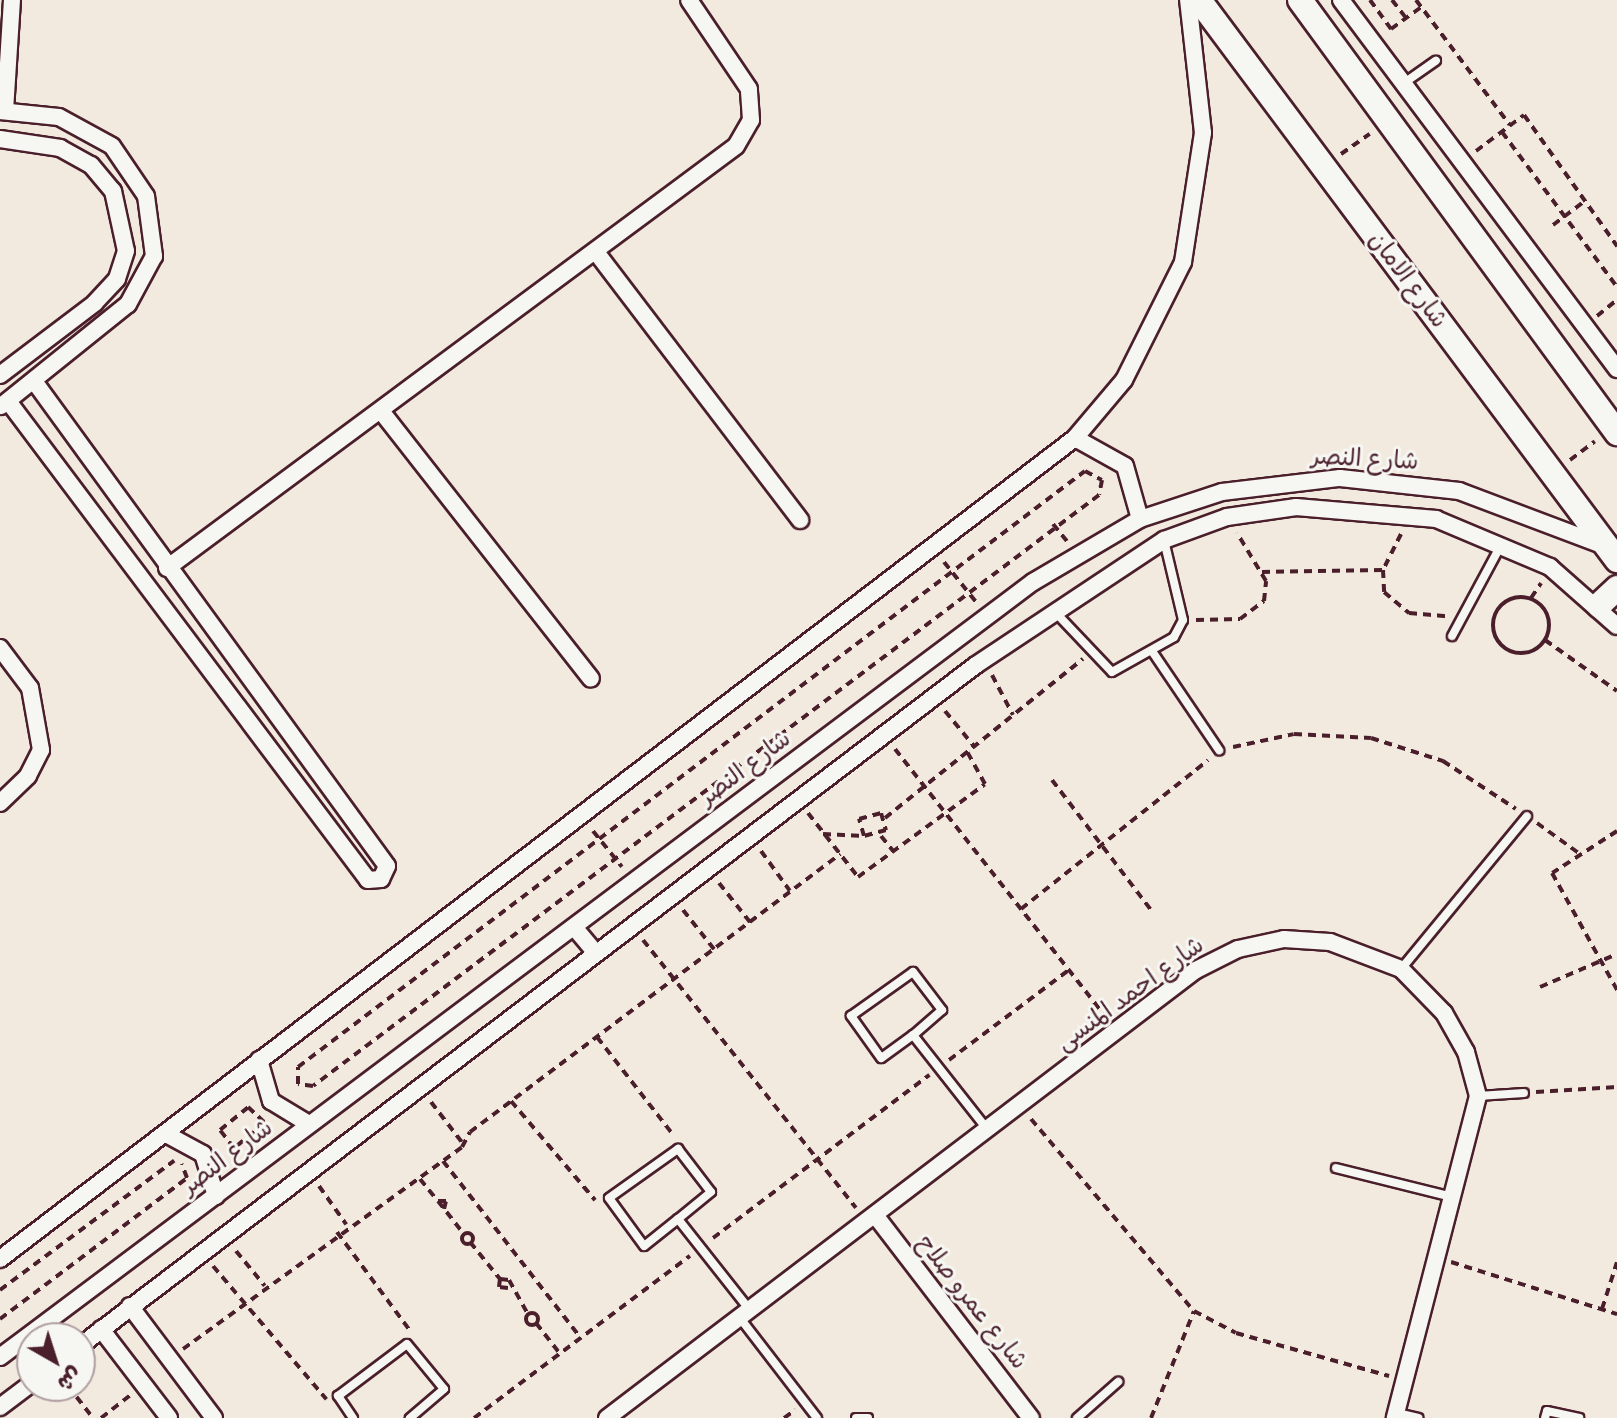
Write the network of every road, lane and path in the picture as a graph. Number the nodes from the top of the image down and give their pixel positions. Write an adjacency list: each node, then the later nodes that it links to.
1 (689, 0): 25 (street)
2 (1188, 0): 33 (street)
3 (1199, 0): 20 (street, شارع الامان)
4 (1300, 0): 15 (street)
5 (1341, 0): 13 (street)
6 (1370, 0): 11 (path)
7 (1392, 0): 11 (path)
8 (1416, 0): 9 (path)
9 (1421, 7): 11 (path); 16 (path)
10 (7, 11): 14 (street)
11 (1406, 18)
12 (1436, 61): 13 (lane)
13 (1404, 83): 19 (street)
14 (3, 111): 29 (street)
15 (1388, 120): 20 (path); 32 (street)
16 (1510, 125): 17 (path); 21 (path)
17 (1502, 131): 19 (path); 22 (path)
18 (0, 139): 28 (street)
19 (1462, 161): 27 (street)
20 (1324, 167): 34 (street, شارع الامان)
21 (1585, 201): 22 (path); 24 (path)
22 (1565, 216): 23 (path); 26 (path)
23 (1553, 225)
24 (1617, 246)
25 (596, 252): 31 (street); 40 (street)
26 (1617, 287)
27 (1617, 369)
28 (0, 375)
29 (34, 381): 30 (street); 35 (street)
30 (4, 404): 36 (street)
31 (381, 411): 47 (street); 65 (street)
32 (1615, 430): 34 (path)
33 (1075, 438): 39 (street); 44 (street)
34 (1552, 473): 46 (street, شارع الامان)
35 (102, 476): 36 (street); 47 (street)
36 (78, 495): 76 (street)
37 (1410, 515): 38 (street); 43 (street); 48 (path)
38 (1227, 517): 42 (street); 49 (path)
39 (1140, 519): 45 (street, شارع النصر); 46 (street, شارع النصر)
40 (800, 520)
41 (1053, 524): 45 (path); 50 (path); 52 (path)
42 (1164, 540): 54 (street); 57 (lane)
43 (1503, 542): 53 (street); 56 (lane)
44 (933, 550): 50 (path); 81 (street)
45 (1076, 553): 55 (street, شارع النصر)
46 (1612, 554)
47 (167, 568): 73 (street)
48 (1383, 570): 49 (path); 56 (path)
49 (1261, 572): 57 (path)
50 (953, 573): 52 (path); 88 (path)
51 (1617, 588): 53 (street)
52 (967, 590): 55 (path); 93 (path)
53 (1599, 605): 58 (street)
54 (1052, 609): 63 (lane); 64 (street)
55 (988, 616): 95 (street, شارع النصر)
56 (1462, 617): 59 (lane)
57 (1183, 620): 62 (lane)
58 (1617, 626)
59 (1452, 636)
60 (1545, 640): 60 (path); 66 (path)
61 (0, 648): 78 (street)
62 (1152, 651): 63 (lane); 71 (lane)
63 (1089, 653): 68 (path)
64 (976, 665): 67 (street); 68 (path)
65 (591, 679)
66 (1617, 691)
67 (934, 698): 69 (street); 70 (path)
68 (1013, 715): 70 (path)
69 (884, 735): 75 (path); 77 (street)
70 (974, 746): 72 (path)
71 (1219, 750): 80 (path); 89 (path)
72 (967, 752): 75 (path); 79 (path)
73 (320, 775): 76 (street); 76 (street)
74 (1052, 780): 89 (path)
75 (924, 786): 79 (path); 82 (path)
76 (300, 790)
77 (798, 800): 84 (path); 85 (street)
78 (0, 803)
79 (946, 812): 90 (path); 98 (path)
80 (1527, 816): 92 (path); 107 (lane)
81 (581, 817): 88 (path); 115 (street)
82 (885, 818): 86 (path); 87 (path)
83 (1617, 831): 92 (path)
84 (823, 834): 86 (path); 91 (path)
85 (750, 836): 94 (street); 96 (path)
86 (864, 836): 87 (path)
87 (881, 836): 90 (path)
88 (601, 840): 93 (path); 93 (path)
89 (1102, 846): 98 (path); 99 (path)
90 (893, 851): 91 (path)
91 (840, 854): 96 (path)
92 (1580, 854): 106 (path)
93 (614, 857): 95 (path)
94 (707, 868): 97 (street); 100 (path)
95 (634, 882): 102 (street, شارع النصر)
96 (790, 891): 100 (path)
97 (672, 895): 101 (street); 103 (path)
98 (1021, 909): 108 (path)
99 (1151, 910)
100 (750, 922): 103 (path)
101 (631, 926): 104 (street); 109 (path)
102 (574, 927): 104 (street); 123 (street, شارع النصر)
103 (714, 949): 109 (path)
104 (596, 953): 117 (street)
105 (1617, 954): 106 (path)
106 (1606, 958): 110 (path); 111 (path)
107 (1401, 969): 112 (street, شارع احمد المنسى); 120 (street, شارع احمد المنسى)
108 (1069, 970): 112 (path); 116 (path)
109 (674, 979): 114 (path); 129 (path)
110 (1540, 987)
111 (1617, 990)
112 (1116, 1030): 122 (street, شارع احمد المنسى)
113 (913, 1035): 113 (lane); 116 (lane)
114 (597, 1037): 121 (path); 128 (path)
115 (259, 1060): 123 (street); 125 (street)
116 (939, 1068): 124 (lane); 129 (path)
117 (420, 1087): 126 (path); 132 (street)
118 (1617, 1087): 119 (path)
119 (1524, 1093): 120 (lane)
120 (1478, 1096): 135 (street)
121 (511, 1101): 126 (path); 136 (path)
122 (1019, 1105): 124 (street, شارع احمد المنسى); 152 (path)
123 (309, 1124): 134 (street, شارع النصر)
124 (987, 1129): 137 (street, شارع احمد المنسى)
125 (166, 1134): 134 (street); 145 (street)
126 (464, 1145): 130 (path)
127 (234, 1148): 127 (path)
128 (673, 1149): 136 (lane); 138 (lane)
129 (818, 1160): 137 (path); 142 (path)
130 (443, 1161): 133 (path); 160 (path)
131 (1336, 1168): 135 (lane)
132 (308, 1171): 139 (path); 141 (street)
133 (420, 1179): 139 (path); 153 (path)
134 (216, 1196): 163 (street, شارع النصر)
135 (1452, 1197): 144 (street)
136 (609, 1200): 138 (lane)
137 (870, 1218): 154 (street, شارع احمد المنسى); 180 (street, شارع عمرو صلاح)
138 (678, 1219): 142 (lane)
139 (347, 1225): 140 (path)
140 (337, 1232): 147 (path); 161 (path)
141 (224, 1235): 143 (street); 147 (path)
142 (701, 1247): 154 (lane); 160 (path)
143 (201, 1252): 149 (path); 150 (street)
144 (1436, 1258): 151 (path); 165 (street)
145 (0, 1259)
146 (1617, 1262): 151 (path)
147 (265, 1286): 149 (path)
148 (0, 1290): 156 (path)
149 (242, 1303): 164 (path); 168 (path)
150 (130, 1306): 158 (street); 164 (street)
151 (1602, 1309): 155 (path)
152 (1194, 1311): 165 (path); 182 (path)
153 (528, 1314): 157 (path); 157 (path)
154 (745, 1314): 176 (street, شارع احمد المنسى); 177 (lane)
155 (1617, 1314)
156 (0, 1319)
157 (536, 1323): 162 (path)
158 (101, 1329): 159 (street); 167 (street)
159 (96, 1333)
160 (581, 1338): 162 (path)
161 (409, 1344): 168 (lane); 170 (lane)
162 (560, 1354): 175 (path)
163 (0, 1357)
164 (169, 1359): 173 (street)
165 (1405, 1381): 169 (street)
166 (1118, 1382): 181 (lane)
167 (144, 1385): 171 (path); 172 (street)
168 (338, 1398): 174 (lane)
169 (1396, 1415): 183 (lane)
170 (414, 1417)
171 (101, 1418)
172 (169, 1418)
173 (214, 1418)
174 (353, 1418)
175 (474, 1418)
176 (607, 1418)
177 (817, 1418)
178 (856, 1418): 179 (lane)
179 (868, 1418)
180 (1031, 1418)
181 (1077, 1418)
182 (1151, 1418)
183 (1418, 1418)
184 (1545, 1418): 185 (lane)
185 (1579, 1418)

